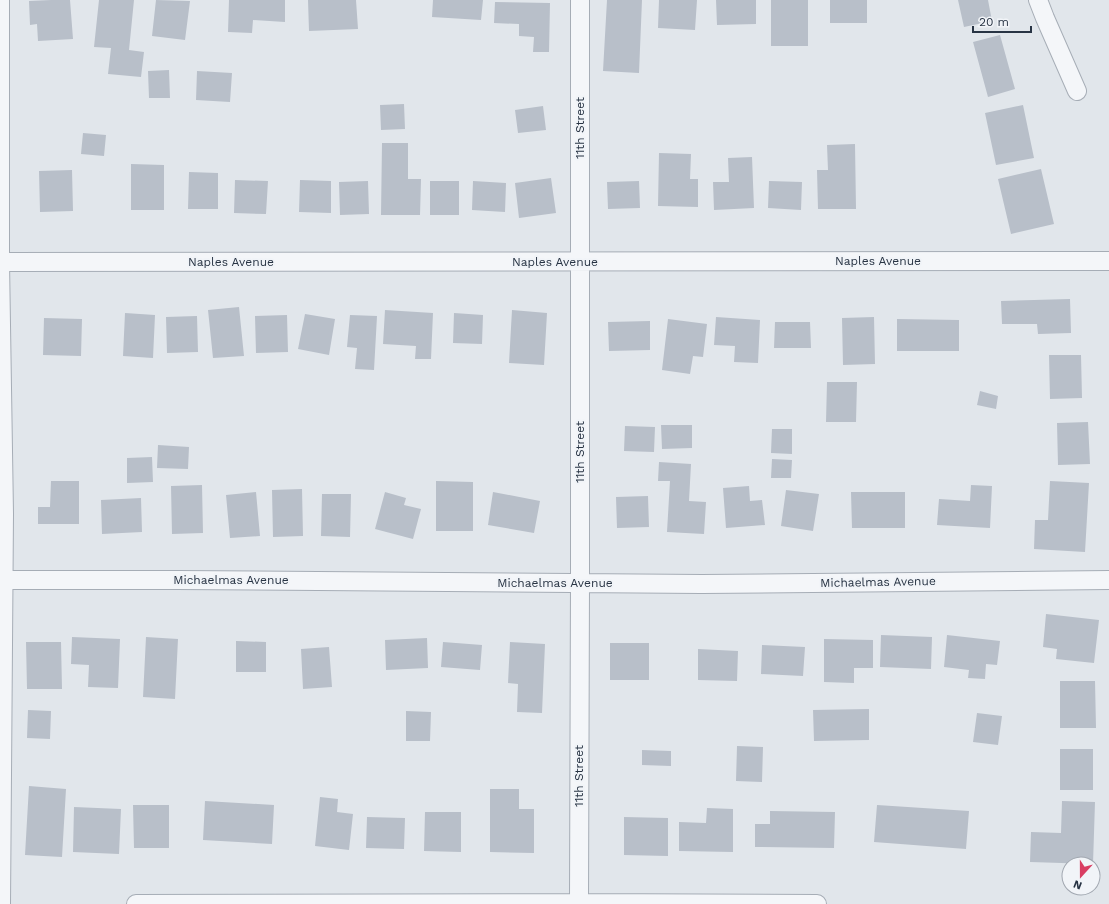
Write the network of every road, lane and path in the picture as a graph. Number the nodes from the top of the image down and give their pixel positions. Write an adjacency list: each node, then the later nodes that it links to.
1 (0, 0): 6 (street)
2 (580, 0): 7 (street, 11th Street)
3 (1038, 0): 4 (street)
4 (1077, 91)
5 (1109, 261): 7 (street, Naples Avenue)
6 (0, 262): 7 (street, Naples Avenue); 8 (street)
7 (580, 262): 10 (street, 11th Street)
8 (2, 580): 10 (street, Michaelmas Avenue); 12 (street)
9 (1109, 580): 10 (street, Michaelmas Avenue)
10 (580, 583): 11 (street, 11th Street)
11 (579, 903): 13 (street); 14 (street)
12 (1, 904)
13 (136, 904)
14 (817, 904)

